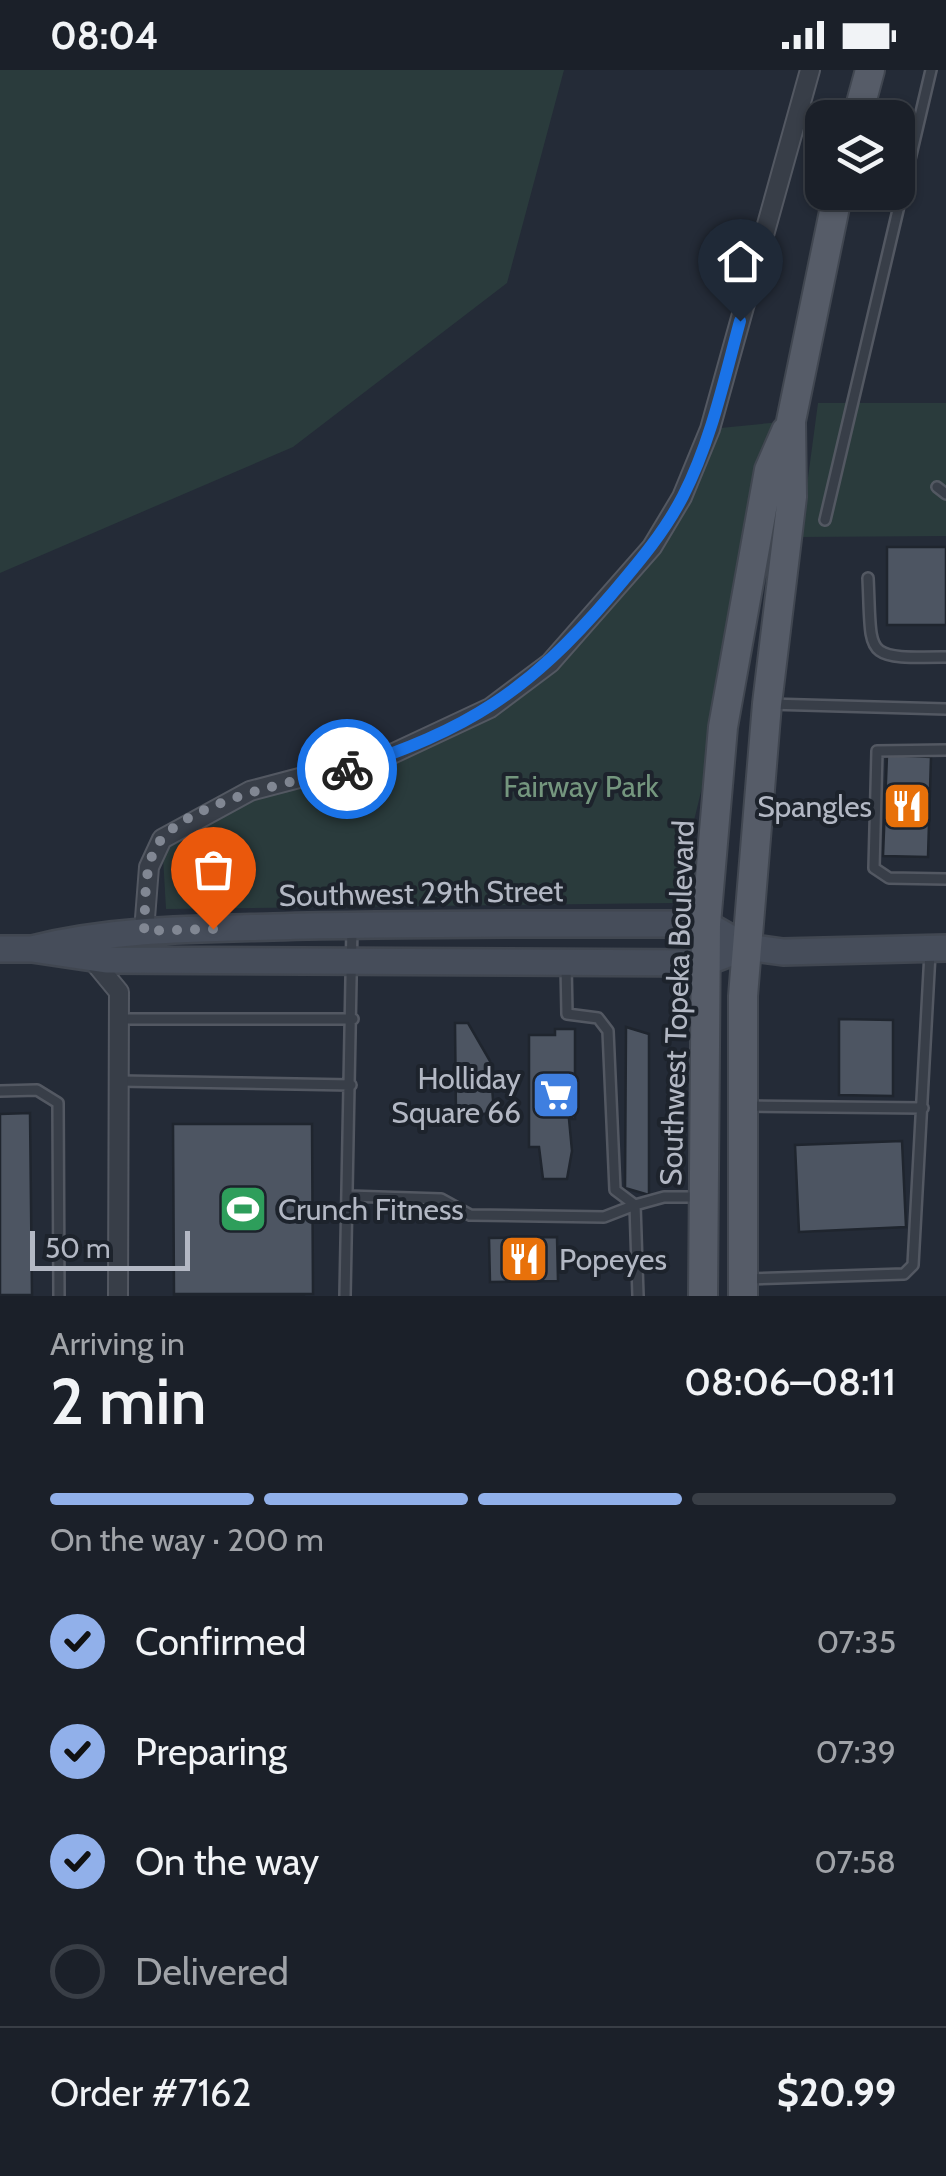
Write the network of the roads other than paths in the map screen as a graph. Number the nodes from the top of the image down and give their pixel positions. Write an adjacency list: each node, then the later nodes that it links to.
1 (810, 70): 18 (street)
2 (870, 70): 4 (main road)
3 (931, 70): 9 (lane)
4 (862, 100)
5 (834, 210): 6 (main road, Southwest Topeka Boulevard)
6 (790, 421): 12 (main road, Southwest Topeka Boulevard); 17 (main road, Southwest Topeka Boulevard)
7 (937, 487): 8 (lane)
8 (946, 494)
9 (825, 520)
10 (868, 578): 11 (lane)
11 (946, 658)
12 (767, 704): 13 (lane); 19 (main road, Southwest Topeka Boulevard)
13 (946, 708)
14 (946, 750): 15 (lane)
15 (946, 879)
16 (352, 924): 17 (main road, Southwest 29th Street); 18 (main road, Southwest 29th Street); 24 (lane)
17 (706, 924): 19 (main road, Southwest 29th Street); 26 (main road, Southwest Topeka Boulevard)
18 (144, 931): 22 (main road, Southwest 29th Street)
19 (746, 946): 20 (main road, Southwest 29th Street); 26 (main road, Southwest 29th Street); 32 (main road, Southwest Topeka Boulevard)
20 (938, 948): 33 (lane)
21 (0, 949): 22 (main road, Southwest 29th Street)
22 (32, 949): 23 (main road, Southwest 29th Street)
23 (92, 958): 24 (main road, Southwest 29th Street); 27 (street)
24 (352, 961): 25 (main road, Southwest 29th Street); 28 (lane)
25 (566, 962): 26 (main road, Southwest 29th Street); 36 (lane)
26 (704, 962): 35 (main road, Southwest Topeka Boulevard)
27 (119, 1019): 28 (lane); 29 (street)
28 (353, 1019): 30 (lane)
29 (118, 1081): 30 (lane); 39 (street)
30 (351, 1084): 34 (lane)
31 (0, 1090): 38 (lane)
32 (743, 1106): 33 (lane); 37 (main road, Southwest Topeka Boulevard)
33 (923, 1108): 37 (lane)
34 (348, 1196): 36 (lane); 40 (lane)
35 (703, 1197): 36 (lane); 42 (main road, Southwest Topeka Boulevard)
36 (635, 1205): 41 (lane)
37 (743, 1287)
38 (59, 1296)
39 (118, 1296)
40 (345, 1296)
41 (638, 1296)
42 (703, 1296)

